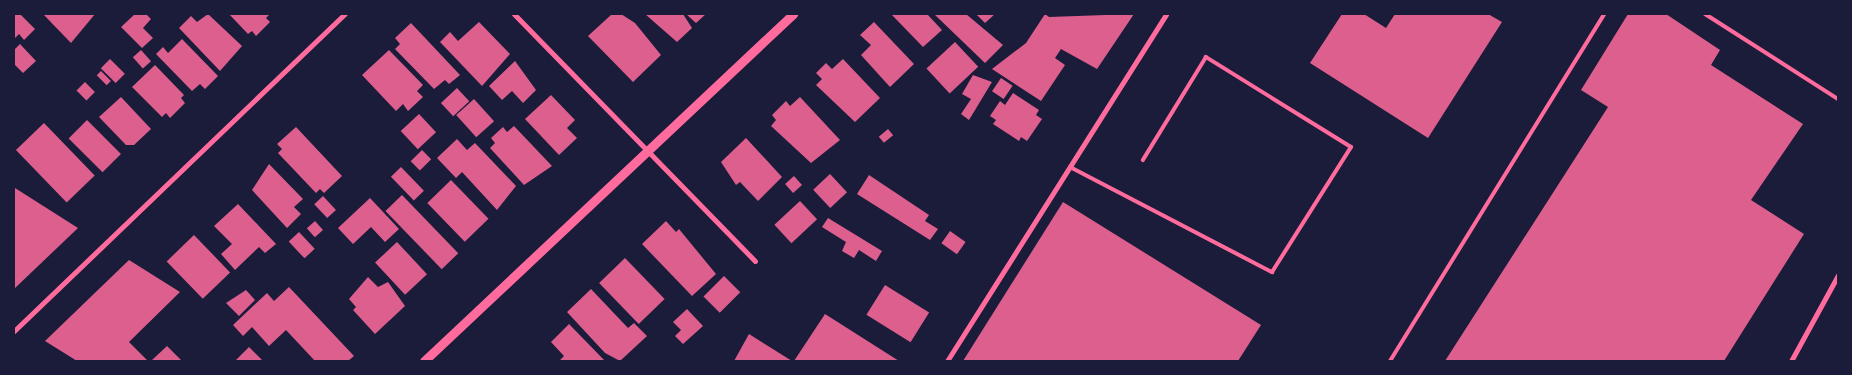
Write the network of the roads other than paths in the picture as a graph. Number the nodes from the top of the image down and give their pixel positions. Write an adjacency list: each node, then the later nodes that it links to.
1 (344, 14): 13 (street)
2 (514, 14): 8 (street)
3 (793, 14): 8 (street)
4 (1166, 14): 10 (street)
5 (1604, 14): 16 (lane)
6 (1705, 14): 7 (lane)
7 (1838, 99)
8 (647, 151): 11 (street); 14 (street)
9 (1143, 160): 10 (lane)
10 (1070, 166): 15 (street)
11 (755, 261)
12 (1838, 275): 17 (street)
13 (14, 331)
14 (424, 361)
15 (947, 361)
16 (1390, 361)
17 (1791, 361)

